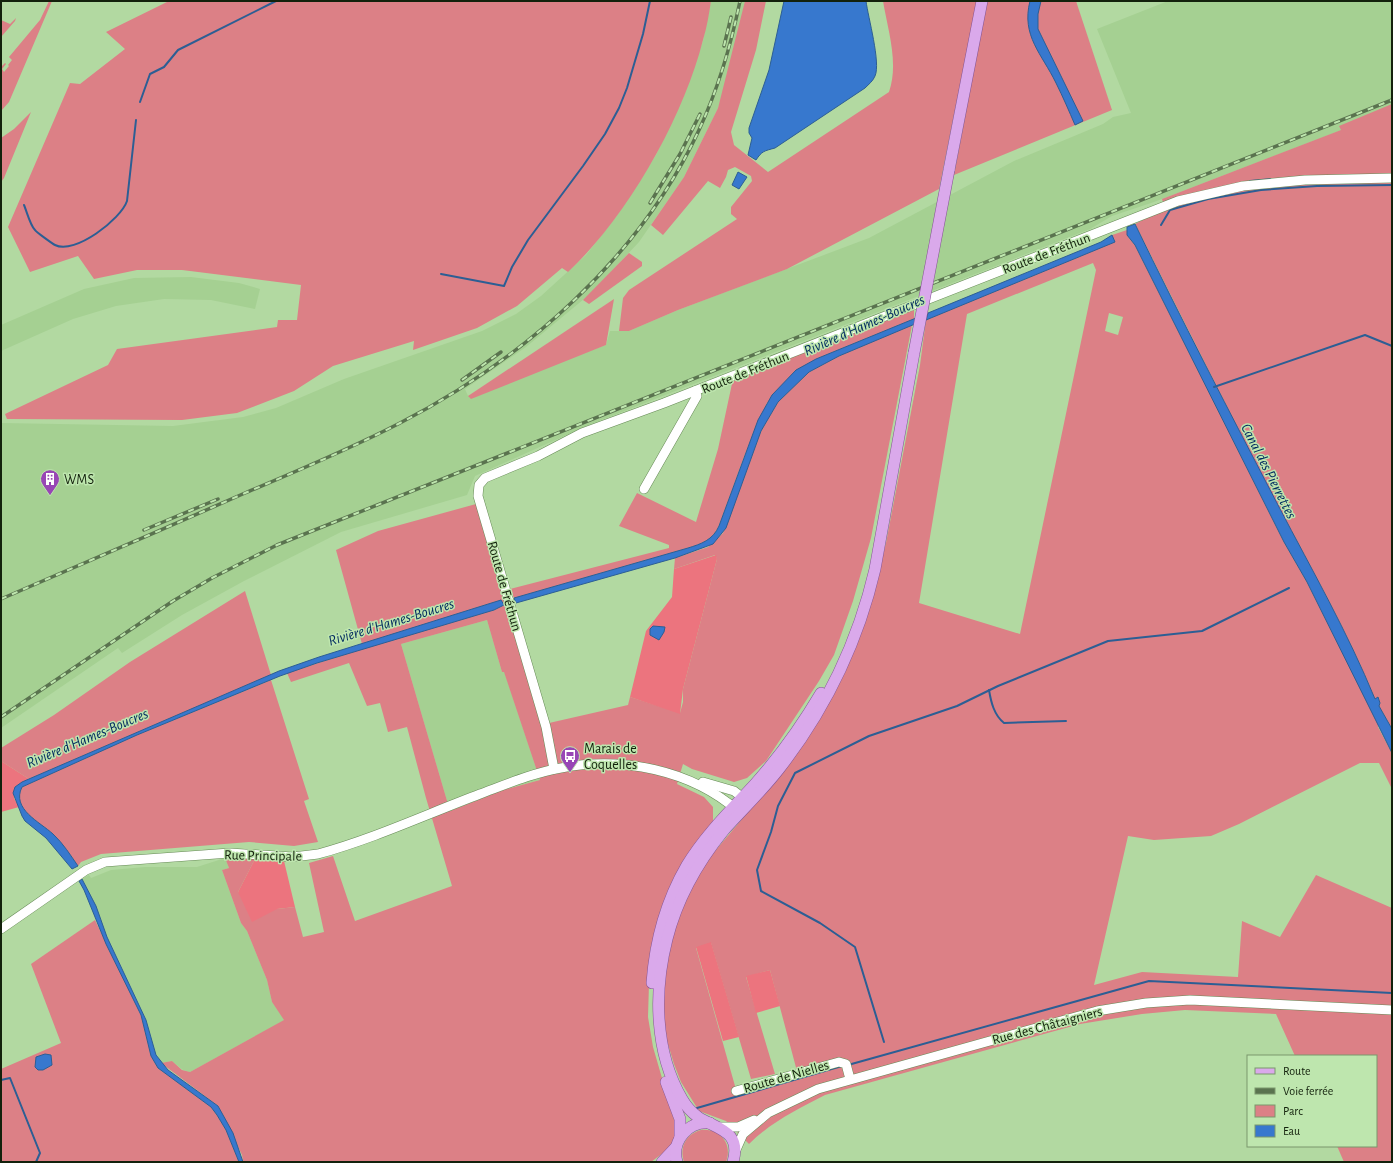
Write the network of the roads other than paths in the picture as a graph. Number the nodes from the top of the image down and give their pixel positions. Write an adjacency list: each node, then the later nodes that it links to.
1 (982, 1): 7 (main road, bridge)
2 (1392, 178): 3 (street, Route de Fréthun)
3 (695, 391): 4 (street); 5 (street, Route de Fréthun)
4 (644, 489)
5 (554, 769): 6 (street, Rue Principale); 9 (street, Rue Principale)
6 (676, 776): 7 (street); 8 (street)
7 (746, 800): 8 (main road)
8 (737, 810): 14 (main road); 15 (main road)
9 (1, 929)
10 (1392, 1010): 11 (street, Rue des Châtaigniers)
11 (848, 1071): 12 (street, Route de Nielles); 13 (street, Rue des Châtaigniers)
12 (736, 1091)
13 (768, 1113): 14 (street); 16 (street, Rue des Châtaigniers)
14 (715, 1125): 15 (main road); 16 (main road)
15 (678, 1142): 17 (main road); 18 (main road)
16 (734, 1158)
17 (662, 1162)
18 (677, 1162)

